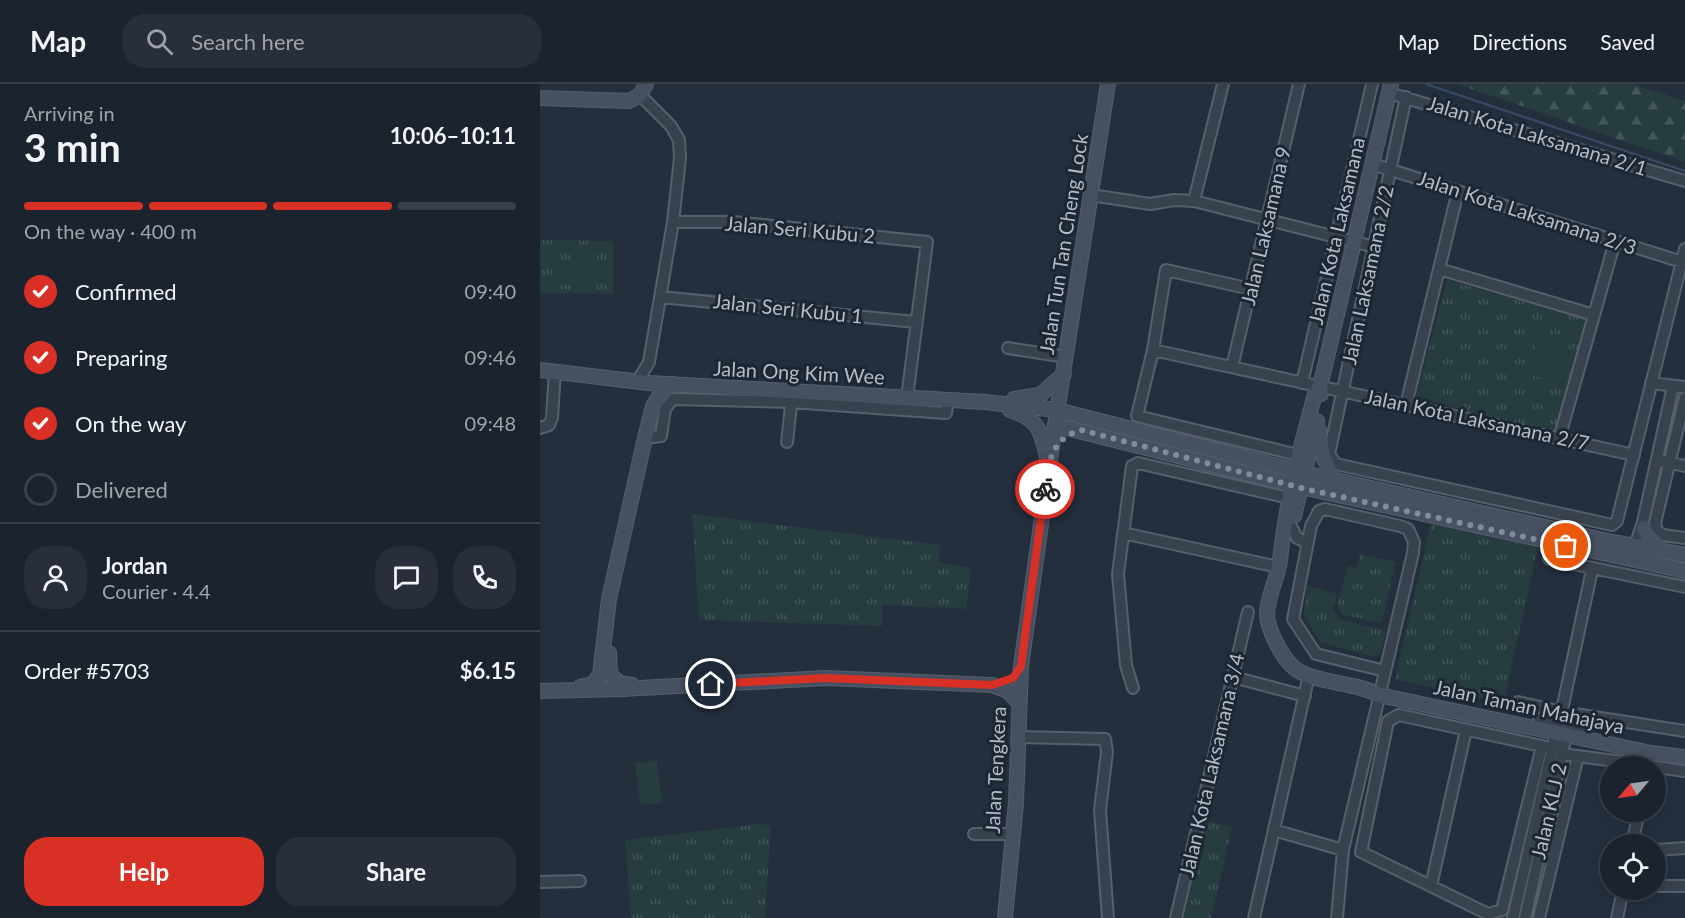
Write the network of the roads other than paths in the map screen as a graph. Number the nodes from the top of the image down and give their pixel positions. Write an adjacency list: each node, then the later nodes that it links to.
1 (1108, 84): 13 (main road, Jalan Tun Tan Cheng Lock)
2 (1223, 84): 14 (street)
3 (1299, 84): 15 (street, Jalan Laksamana 9)
4 (1372, 84): 17 (street)
5 (1390, 88): 7 (street, Jalan Kota Laksamana 2/1); 9 (main road, Jalan Kota Laksamana)
6 (643, 90): 8 (main road); 16 (street)
7 (1406, 97): 10 (street, Jalan Laksamana 2/2); 11 (street, Jalan Kota Laksamana 2/1)
8 (540, 98)
9 (1372, 164): 10 (street, Jalan Kota Laksamana 2/3); 18 (main road, Jalan Kota Laksamana)
10 (1390, 169): 12 (street, Jalan Kota Laksamana 2/3); 20 (street, Jalan Laksamana 2/2)
11 (1685, 181)
12 (1458, 191): 19 (street, Jalan Kota Laksamana 2/3); 23 (street)
13 (1091, 195): 14 (street); 30 (main road, Jalan Tun Tan Cheng Lock)
14 (1194, 201): 15 (street)
15 (1267, 220): 17 (street); 24 (street, Jalan Laksamana 9)
16 (672, 222): 25 (street); 27 (street, Jalan Seri Kubu 2)
17 (1336, 237): 18 (street); 38 (street)
18 (1355, 241): 20 (street); 42 (main road, Jalan Kota Laksamana)
19 (1615, 241): 22 (street, Jalan Kota Laksamana 2/3); 26 (street)
20 (1375, 247): 44 (street, Jalan Laksamana 2/2)
21 (1685, 249): 22 (street)
22 (1682, 262): 39 (street)
23 (1439, 268): 26 (street); 50 (street)
24 (1251, 289): 29 (street); 32 (street, Jalan Laksamana 9)
25 (660, 297): 27 (street, Jalan Seri Kubu 1); 31 (street)
26 (1594, 315): 58 (street)
27 (916, 322): 46 (street)
28 (1008, 348): 30 (street)
29 (1154, 350): 32 (street, Jalan Kota Laksamana 2/7); 60 (street)
30 (1066, 357): 35 (main road, Jalan Tun Tan Cheng Lock)
31 (649, 362): 36 (street); 37 (street)
32 (1232, 368): 38 (street, Jalan Kota Laksamana 2/7)
33 (540, 370): 34 (main road, Jalan Ong Kim Wee)
34 (555, 371): 36 (main road, Jalan Ong Kim Wee); 55 (street)
35 (1064, 374): 49 (main road); 51 (main road, Jalan Tun Tan Cheng Lock); 52 (main road)
36 (638, 382): 37 (main road, Jalan Ong Kim Wee)
37 (655, 383): 40 (main road, Jalan Ong Kim Wee)
38 (1302, 383): 42 (street, Jalan Kota Laksamana 2/7)
39 (1652, 383): 41 (street); 61 (street)
40 (672, 384): 45 (main road, Jalan Ong Kim Wee); 57 (main road)
41 (1673, 386): 43 (street); 62 (street)
42 (1320, 387): 44 (street, Jalan Kota Laksamana 2/7); 53 (main road, Jalan Kota Laksamana); 60 (main road, Jalan Kota Laksamana)
43 (1685, 387)
44 (1343, 391): 50 (street, Jalan Kota Laksamana 2/7); 61 (street, Jalan Laksamana 2/2)
45 (792, 397): 46 (main road, Jalan Ong Kim Wee); 48 (street); 57 (street); 59 (street)
46 (907, 398): 48 (main road, Jalan Ong Kim Wee)
47 (1685, 398): 63 (street)
48 (948, 400): 49 (main road, Jalan Ong Kim Wee)
49 (985, 402): 51 (main road, Jalan Ong Kim Wee); 64 (main road)
50 (1406, 405): 58 (street, Jalan Kota Laksamana 2/7)
51 (1057, 410): 52 (main road, Jalan Ong Kim Wee); 54 (main road, Jalan Tengkera)
52 (1083, 415): 66 (main road, Jalan Ong Kim Wee)
53 (1318, 416): 66 (main road, Jalan Kota Laksamana); 67 (main road)
54 (1055, 425): 56 (main road); 64 (main road, Jalan Tengkera)
55 (540, 428)
56 (1081, 430): 64 (main road); 68 (main road)
57 (645, 438): 82 (main road)
58 (1559, 439): 61 (street, Jalan Kota Laksamana 2/7)
59 (788, 442)
60 (1298, 455): 66 (main road, Jalan Kota Laksamana)
61 (1634, 455)
62 (1656, 460): 63 (street); 71 (street)
63 (1668, 463): 65 (street); 71 (street)
64 (1049, 466): 83 (main road, Jalan Tengkera)
65 (1685, 466)
66 (1299, 472): 67 (main road, Jalan Ong Kim Wee); 68 (main road, Jalan Kota Laksamana)
67 (1334, 480): 71 (main road, Jalan Ong Kim Wee)
68 (1294, 490): 69 (main road, Jalan Taman Mahajaya); 70 (street); 76 (main road); 77 (main road, Jalan Taman Mahajaya)
69 (1292, 528): 73 (street); 77 (main road, Jalan Taman Mahajaya)
70 (1123, 533): 77 (street); 90 (street)
71 (1643, 534): 72 (street); 74 (main road, Jalan Ong Kim Wee); 76 (street)
72 (1685, 538)
73 (1308, 543): 84 (street); 84 (street)
74 (1685, 555)
75 (1549, 559): 78 (street)
76 (1635, 562): 79 (main road)
77 (1279, 564): 85 (main road, Jalan Taman Mahajaya)
78 (1592, 570): 80 (street); 96 (street, Jalan KLJ 2)
79 (1685, 571)
80 (1685, 587)
81 (1248, 612): 86 (street, Jalan Kota Laksamana 3/4)
82 (604, 637): 88 (main road); 89 (main road)
83 (1021, 666): 87 (main road); 95 (main road, Jalan Tengkera)
84 (1385, 671): 91 (street)
85 (1309, 675): 91 (main road, Jalan Taman Mahajaya); 93 (street)
86 (1233, 677): 93 (street); 125 (street, Jalan Kota Laksamana 3/4)
87 (992, 685): 88 (main road); 95 (main road)
88 (652, 687): 89 (main road)
89 (568, 688): 92 (main road)
90 (1133, 688)
91 (1375, 690): 96 (main road, Jalan Taman Mahajaya); 96 (main road, Jalan Taman Mahajaya); 115 (street)
92 (540, 691)
93 (1305, 696): 111 (street)
94 (1518, 702): 96 (street)
95 (1019, 703): 99 (main road, Jalan Tengkera)
96 (1561, 727): 98 (street); 101 (street, Jalan KLJ 2); 103 (main road, Jalan Taman Mahajaya); 104 (main road, Jalan Taman Mahajaya)
97 (1466, 730): 101 (street); 119 (street); 119 (street)
98 (1685, 731)
99 (1018, 736): 113 (main road, Jalan Tengkera); 124 (street)
100 (1685, 748): 105 (main road, Jalan Taman Mahajaya)
101 (1552, 750): 102 (street); 119 (street); 128 (street, Jalan KLJ 2); 129 (street, Jalan KLJ 2)
102 (1578, 756): 106 (street); 130 (street)
103 (1641, 756)
104 (1643, 756)
105 (1663, 756)
106 (1600, 757)
107 (1685, 757): 108 (main road, Jalan Taman Mahajaya)
108 (1666, 759)
109 (1666, 765): 110 (street)
110 (1685, 771)
111 (1274, 830): 115 (street); 126 (street)
112 (974, 834): 113 (street)
113 (1014, 834): 123 (main road, Jalan Tengkera)
114 (1685, 848): 116 (street)
115 (1343, 849): 127 (street)
116 (1666, 849)
117 (580, 881): 118 (street)
118 (540, 882)
119 (1431, 886)
120 (1666, 886): 121 (street)
121 (1685, 886)
122 (1621, 900): 131 (street)
123 (1005, 918)
124 (1108, 918)
125 (1176, 918)
126 (1254, 918)
127 (1337, 918)
128 (1514, 918)
129 (1525, 918)
130 (1539, 918)
131 (1617, 918)

